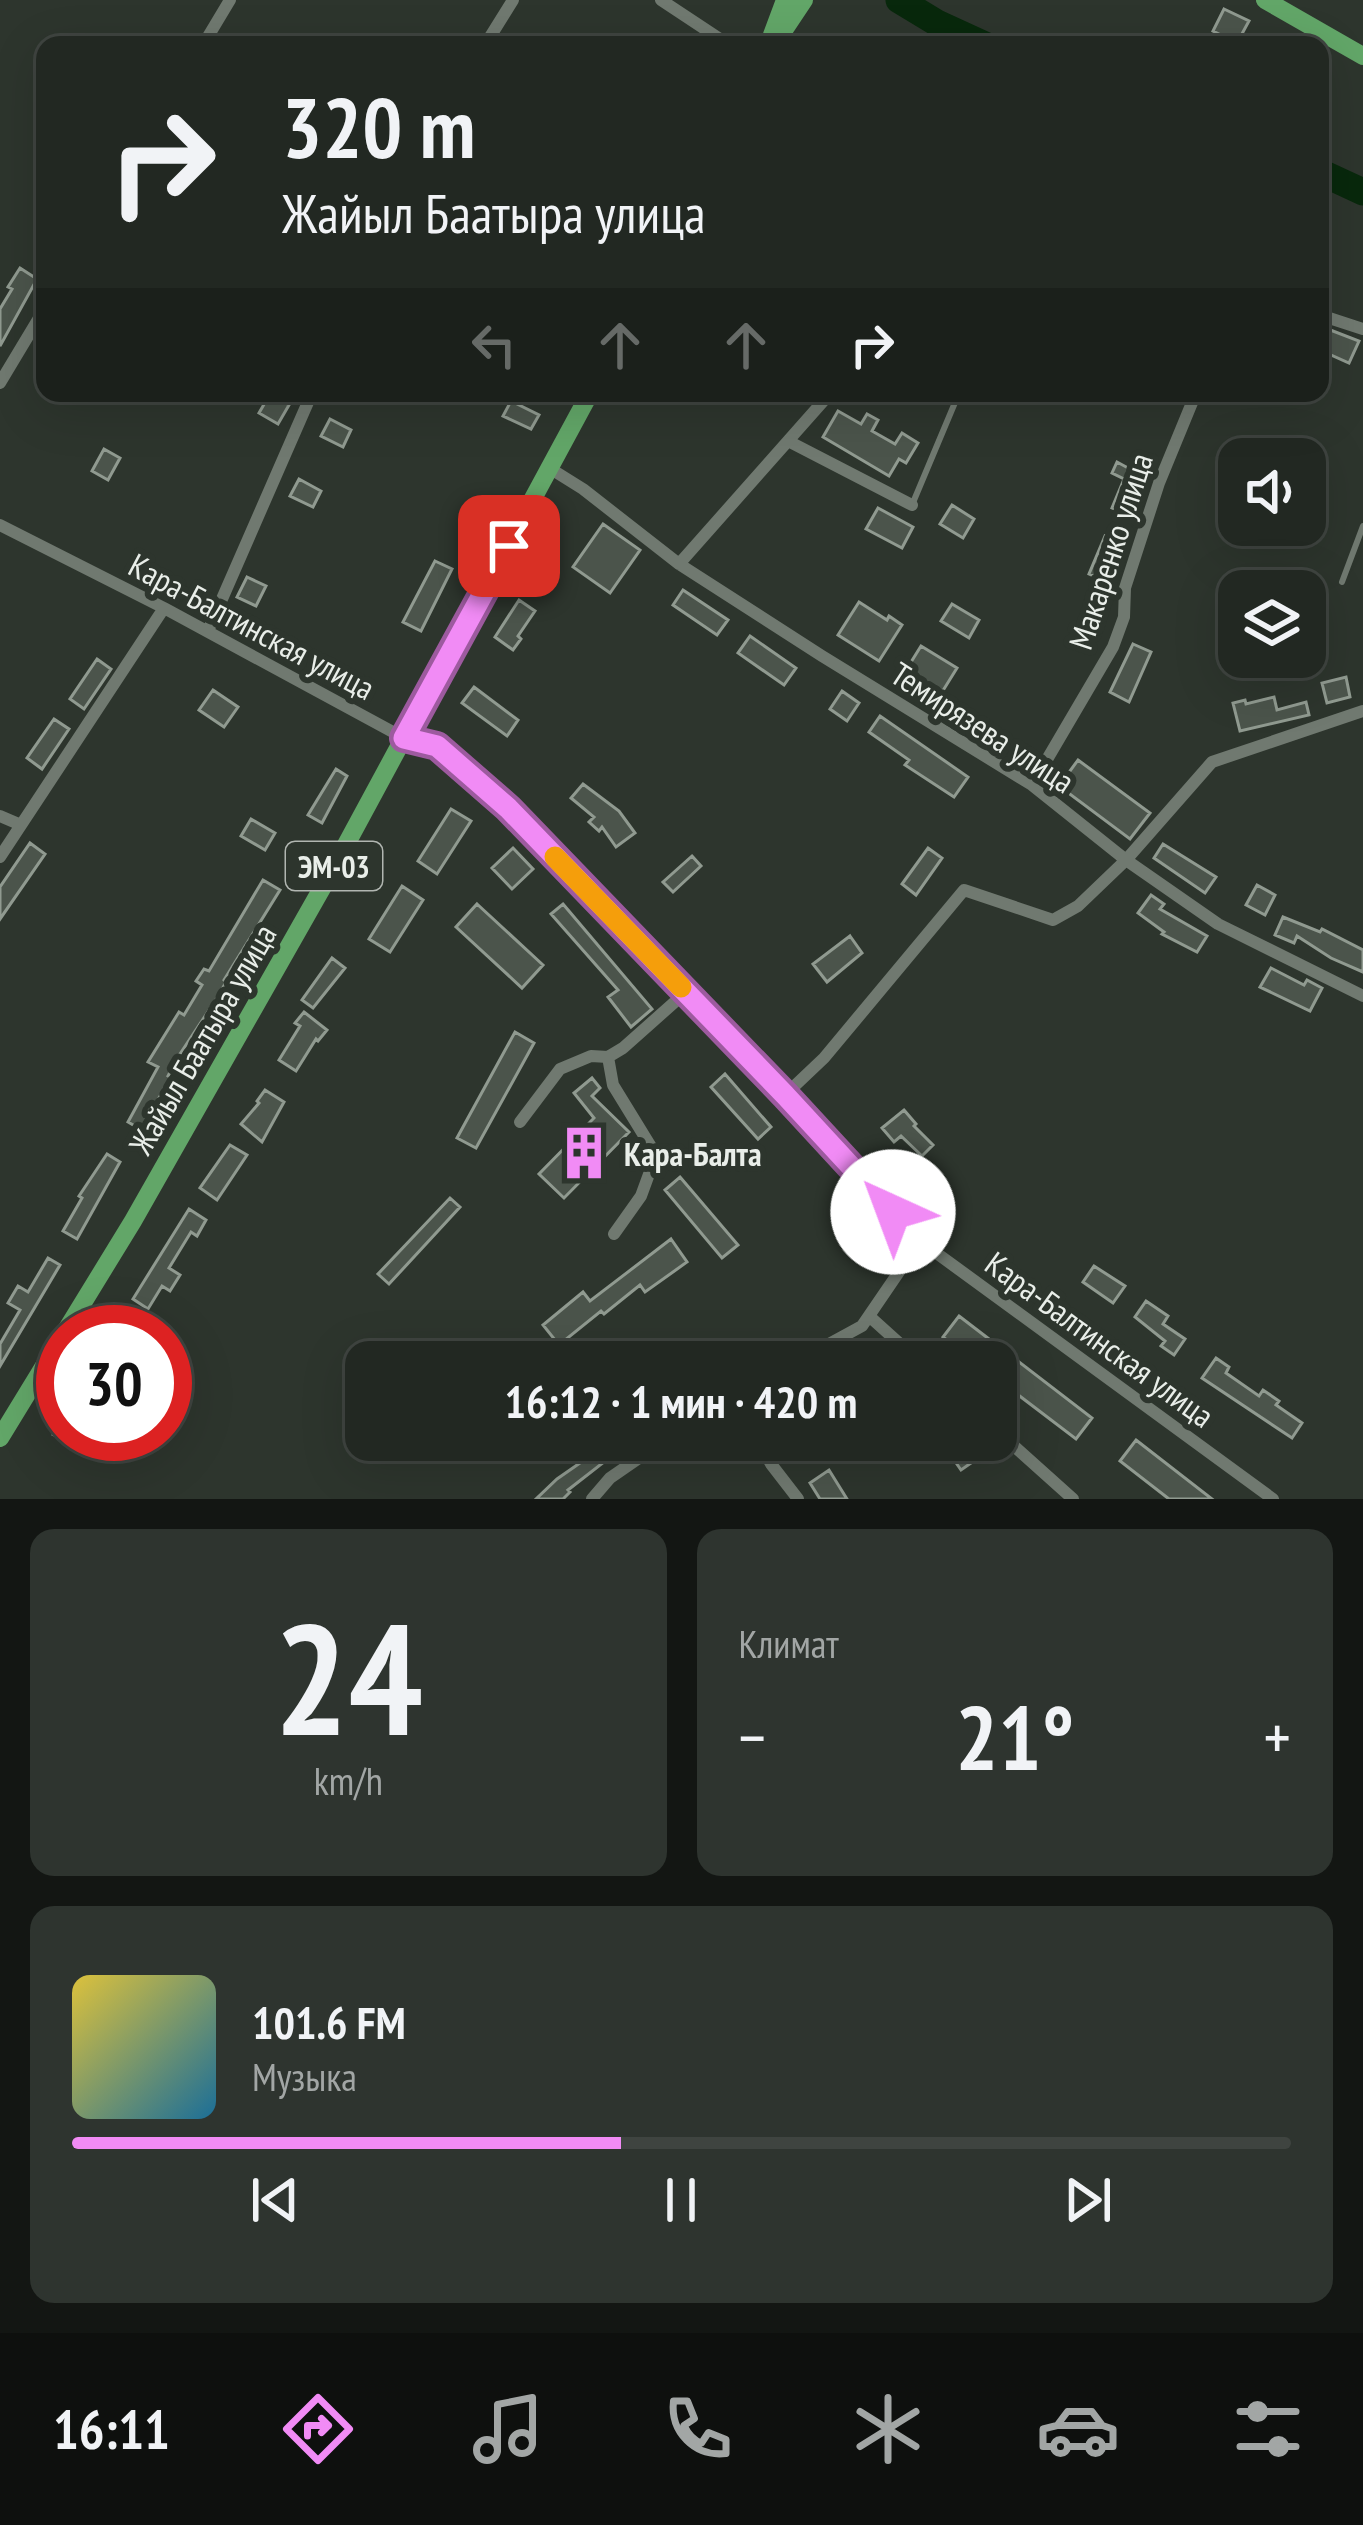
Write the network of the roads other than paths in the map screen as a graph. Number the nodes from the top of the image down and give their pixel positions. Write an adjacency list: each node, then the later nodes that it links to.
1 (230, 0): 7 (street)
2 (513, 0): 8 (street)
3 (662, 0): 9 (street)
4 (785, 0): 10 (highway)
5 (803, 0): 11 (highway)
6 (1265, 0): 12 (highway)
7 (208, 36)
8 (491, 36)
9 (716, 36)
10 (774, 36)
11 (777, 36)
12 (1328, 36)
13 (1329, 37): 14 (highway)
14 (1363, 56)
15 (1329, 319): 17 (street)
16 (36, 323): 18 (street)
17 (1363, 329)
18 (0, 383)
19 (309, 402): 32 (street)
20 (585, 402): 25 (highway, Жайыл Баатыра улица / ЭМ-03)
21 (822, 402): 24 (street)
22 (955, 402): 26 (lane)
23 (1192, 402): 35 (street, Макаренко улица)
24 (788, 441): 26 (street); 29 (street)
25 (551, 469): 29 (street, Темирязева улица); 34 (highway, Жайыл Баатыра улица / ЭМ-03)
26 (912, 505)
27 (0, 525): 31 (street, Кара-Балтинская улица)
28 (1363, 526): 30 (lane)
29 (679, 564): 35 (street, Темирязева улица)
30 (1342, 582)
31 (164, 608): 32 (street, Кара-Балтинская улица); 37 (street)
32 (208, 632): 34 (street, Кара-Балтинская улица)
33 (1363, 711): 39 (street)
34 (404, 738): 40 (street, Кара-Балтинская улица); 47 (highway, Жайыл Баатыра улица / ЭМ-03)
35 (1032, 785): 39 (street, Темирязева улица)
36 (0, 816): 37 (street)
37 (21, 825): 38 (street)
38 (0, 857)
39 (1126, 860): 41 (street, Темирязева улица); 43 (street)
40 (686, 992): 42 (street); 43 (street, Кара-Балтинская улица)
41 (1363, 996)
42 (608, 1057): 44 (street); 45 (street)
43 (785, 1095): 46 (street, Кара-Балтинская улица)
44 (520, 1122)
45 (614, 1234)
46 (920, 1241): 48 (street); 59 (street, Кара-Балтинская улица)
47 (82, 1305)
48 (869, 1316): 49 (street); 50 (street)
49 (836, 1341)
50 (897, 1341)
51 (36, 1380): 52 (highway, Жайыл Баатыра улица / ЭМ-03)
52 (0, 1438)
53 (1017, 1449): 58 (street)
54 (634, 1461): 56 (street)
55 (769, 1461): 57 (street)
56 (592, 1499)
57 (798, 1499)
58 (1073, 1499)
59 (1274, 1499)

